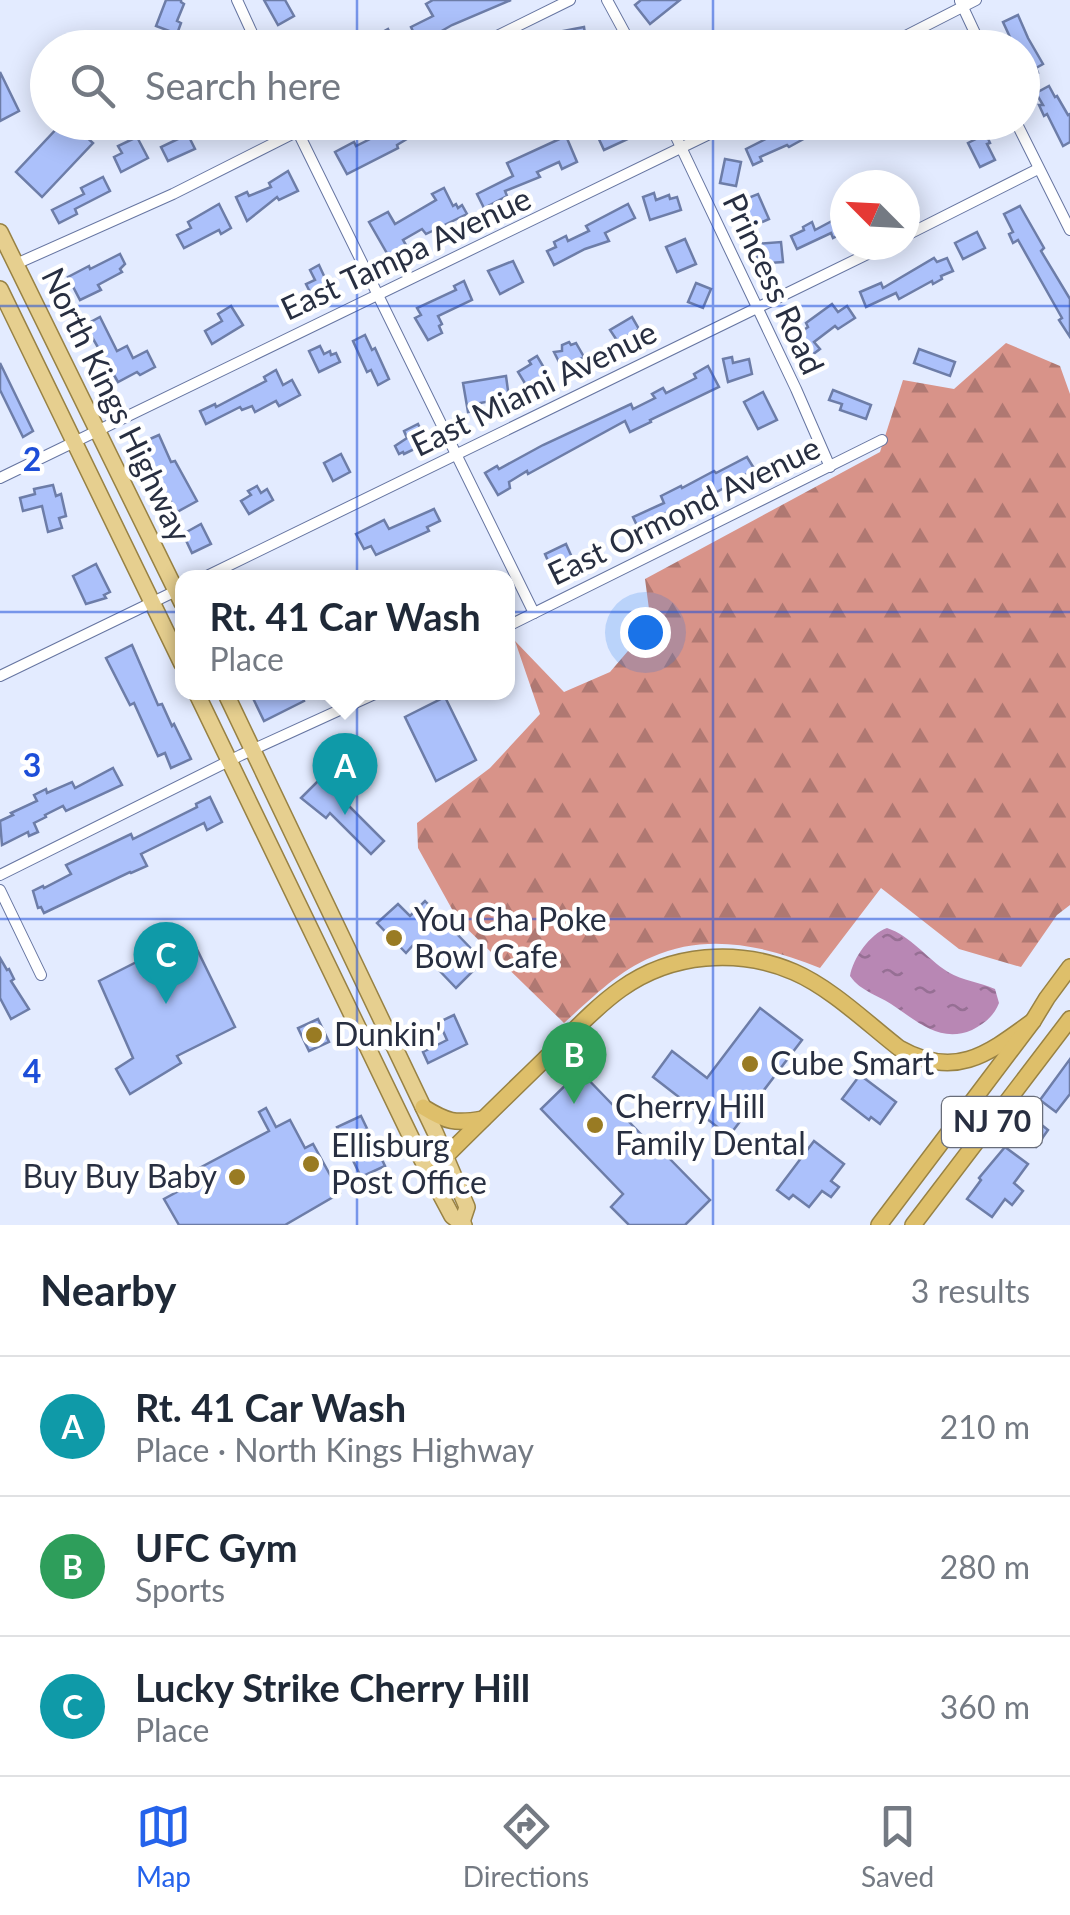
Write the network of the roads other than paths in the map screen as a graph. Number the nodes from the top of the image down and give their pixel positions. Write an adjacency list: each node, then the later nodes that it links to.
1 (237, 0): 6 (street)
2 (570, 0): 7 (street)
3 (608, 0): 8 (street)
4 (976, 0): 5 (street)
5 (961, 3): 9 (street); 10 (street)
6 (251, 30)
7 (509, 30)
8 (624, 30)
9 (914, 30)
10 (974, 30)
11 (271, 140): 22 (street)
12 (301, 140): 24 (street)
13 (678, 140): 16 (street, Princess Road)
14 (699, 140): 16 (street, East Tampa Avenue)
15 (1024, 140): 17 (street)
16 (682, 149): 24 (street, East Tampa Avenue); 25 (street, Princess Road)
17 (1038, 169): 18 (street); 19 (street)
18 (920, 228)
19 (1070, 230)
20 (0, 232): 22 (main road, North Kings Highway)
21 (856, 260): 25 (street, East Miami Avenue)
22 (16, 264): 26 (main road, North Kings Highway)
23 (0, 289): 28 (main road, North Kings Highway)
24 (377, 295): 26 (street, East Tampa Avenue); 29 (street)
25 (758, 308): 29 (street, East Miami Avenue); 30 (street, Princess Road)
26 (98, 430): 28 (street, East Tampa Avenue); 35 (main road, North Kings Highway)
27 (882, 440): 30 (street, East Ormond Avenue)
28 (74, 442): 31 (street, East Tampa Avenue); 37 (main road, North Kings Highway)
29 (456, 456): 32 (street, East Miami Avenue); 33 (street)
30 (830, 466): 38 (street, East Ormond Avenue)
31 (0, 478)
32 (220, 570)
33 (513, 570)
34 (515, 575): 38 (street)
35 (175, 584)
36 (175, 595): 37 (street)
37 (152, 602): 40 (main road, North Kings Highway); 41 (street)
38 (534, 613): 39 (street, East Ormond Avenue)
39 (515, 622)
40 (175, 650)
41 (0, 676)
42 (200, 700): 46 (main road)
43 (229, 700): 45 (main road)
44 (361, 700): 45 (street)
45 (254, 750): 46 (street); 53 (main road)
46 (230, 760): 47 (street); 56 (main road)
47 (0, 875)
48 (0, 890): 50 (street)
49 (1070, 967): 51 (highway, NJ 70)
50 (42, 975)
51 (1033, 1021): 54 (highway); 58 (highway, NJ 70)
52 (1069, 1023): 59 (highway, NJ 70)
53 (422, 1107): 54 (highway); 55 (main road)
54 (483, 1119): 55 (highway)
55 (444, 1158): 56 (highway); 57 (main road)
56 (435, 1184): 57 (main road)
57 (463, 1224)
58 (879, 1225)
59 (913, 1225)

